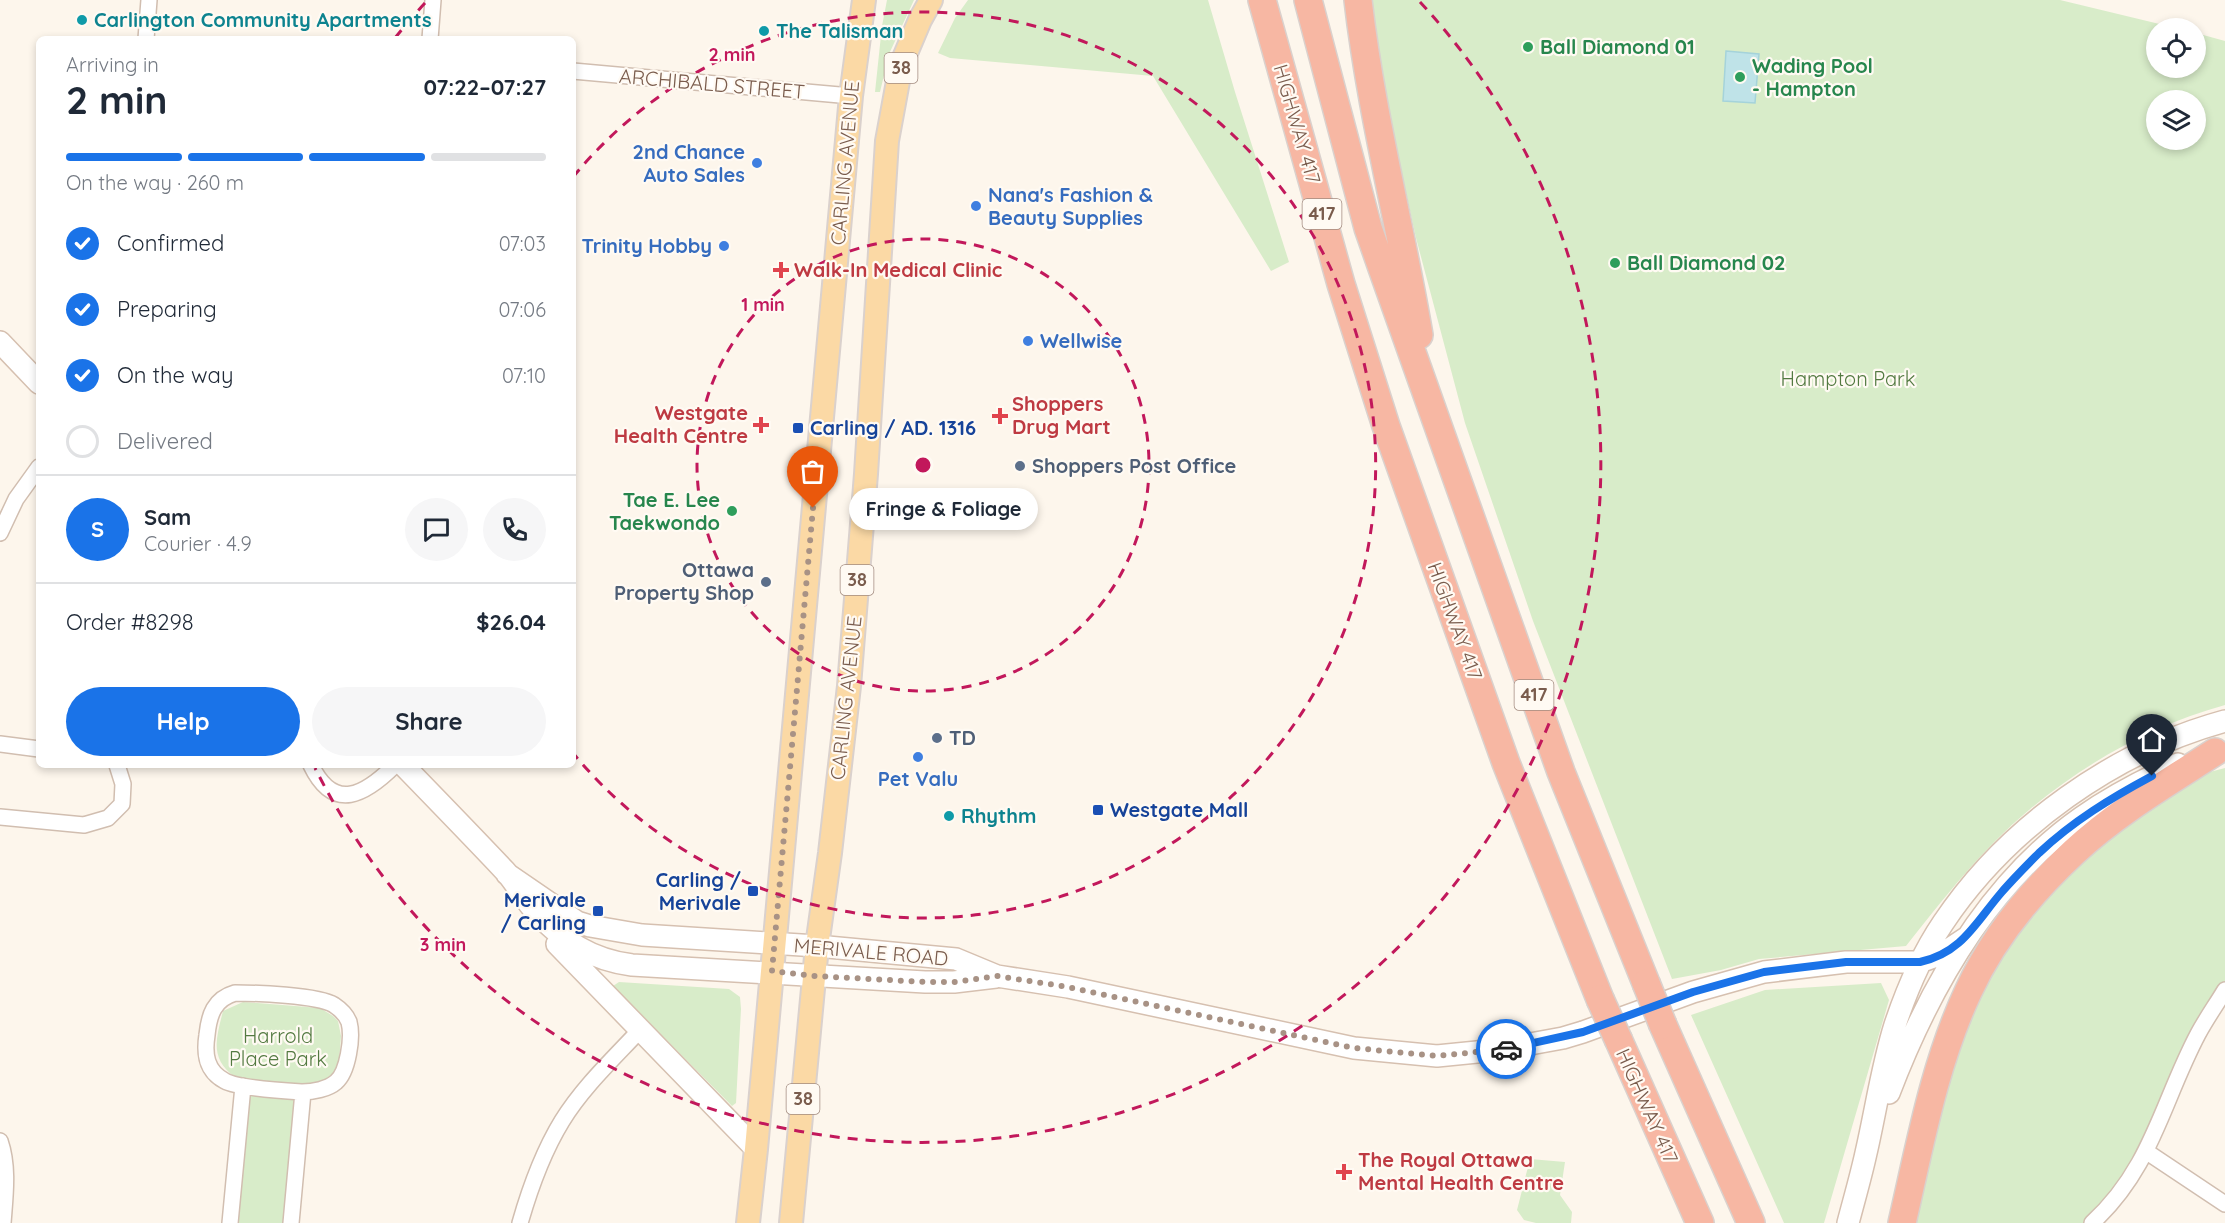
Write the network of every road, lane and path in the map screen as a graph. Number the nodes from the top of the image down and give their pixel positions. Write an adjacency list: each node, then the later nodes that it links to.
1 (149, 0): 8 (street)
2 (433, 0): 9 (street)
3 (864, 0): 11 (main road, CARLING AVENUE / 38)
4 (931, 0): 30 (main road, CARLING AVENUE / 38)
5 (1262, 0): 50 (highway, HIGHWAY 417 / 417, bridge)
6 (1308, 0): 14 (highway, 417)
7 (1358, 0): 14 (highway)
8 (146, 36)
9 (430, 36)
10 (576, 71): 11 (street, ARCHIBALD STREET)
11 (851, 96): 29 (main road, CARLING AVENUE / 38)
12 (0, 342): 13 (main road)
13 (36, 380)
14 (1431, 405): 51 (highway, 417, bridge)
15 (36, 471): 16 (street)
16 (0, 533)
17 (2225, 721): 31 (main road)
18 (0, 744): 19 (street)
19 (36, 749)
20 (2220, 751): 28 (main road); 53 (highway)
21 (118, 768): 25 (street)
22 (313, 768): 23 (street)
23 (392, 768)
24 (406, 768): 26 (main road, MERIVALE ROAD)
25 (0, 817)
26 (507, 874): 27 (main road, MERIVALE ROAD); 29 (main road, MERIVALE ROAD)
27 (535, 911): 32 (main road, MERIVALE ROAD); 36 (main road)
28 (1966, 938): 31 (main road); 42 (main road)
29 (774, 943): 30 (main road, MERIVALE ROAD); 32 (main road, CARLING AVENUE / 38)
30 (817, 945): 33 (main road, CARLING AVENUE / 38); 34 (main road, MERIVALE ROAD)
31 (1920, 962): 34 (main road, MERIVALE ROAD); 42 (main road)
32 (772, 971): 33 (main road, MERIVALE ROAD); 40 (main road, CARLING AVENUE / 38)
33 (814, 976): 34 (main road, MERIVALE ROAD); 49 (main road, CARLING AVENUE / 38)
34 (997, 976)
35 (2225, 990): 41 (street)
36 (640, 1030): 40 (main road); 47 (street)
37 (243, 1086): 38 (street); 38 (street); 45 (street)
38 (303, 1092): 46 (street)
39 (0, 1141): 44 (street)
40 (756, 1149): 48 (main road, CARLING AVENUE / 38)
41 (2147, 1152): 43 (street); 54 (street)
42 (1866, 1156): 52 (main road)
43 (2225, 1204)
44 (3, 1223)
45 (230, 1223)
46 (291, 1223)
47 (520, 1223)
48 (748, 1223)
49 (792, 1223)
50 (1700, 1223)
51 (1751, 1223)
52 (1848, 1223)
53 (1902, 1223)
54 (2092, 1223)

